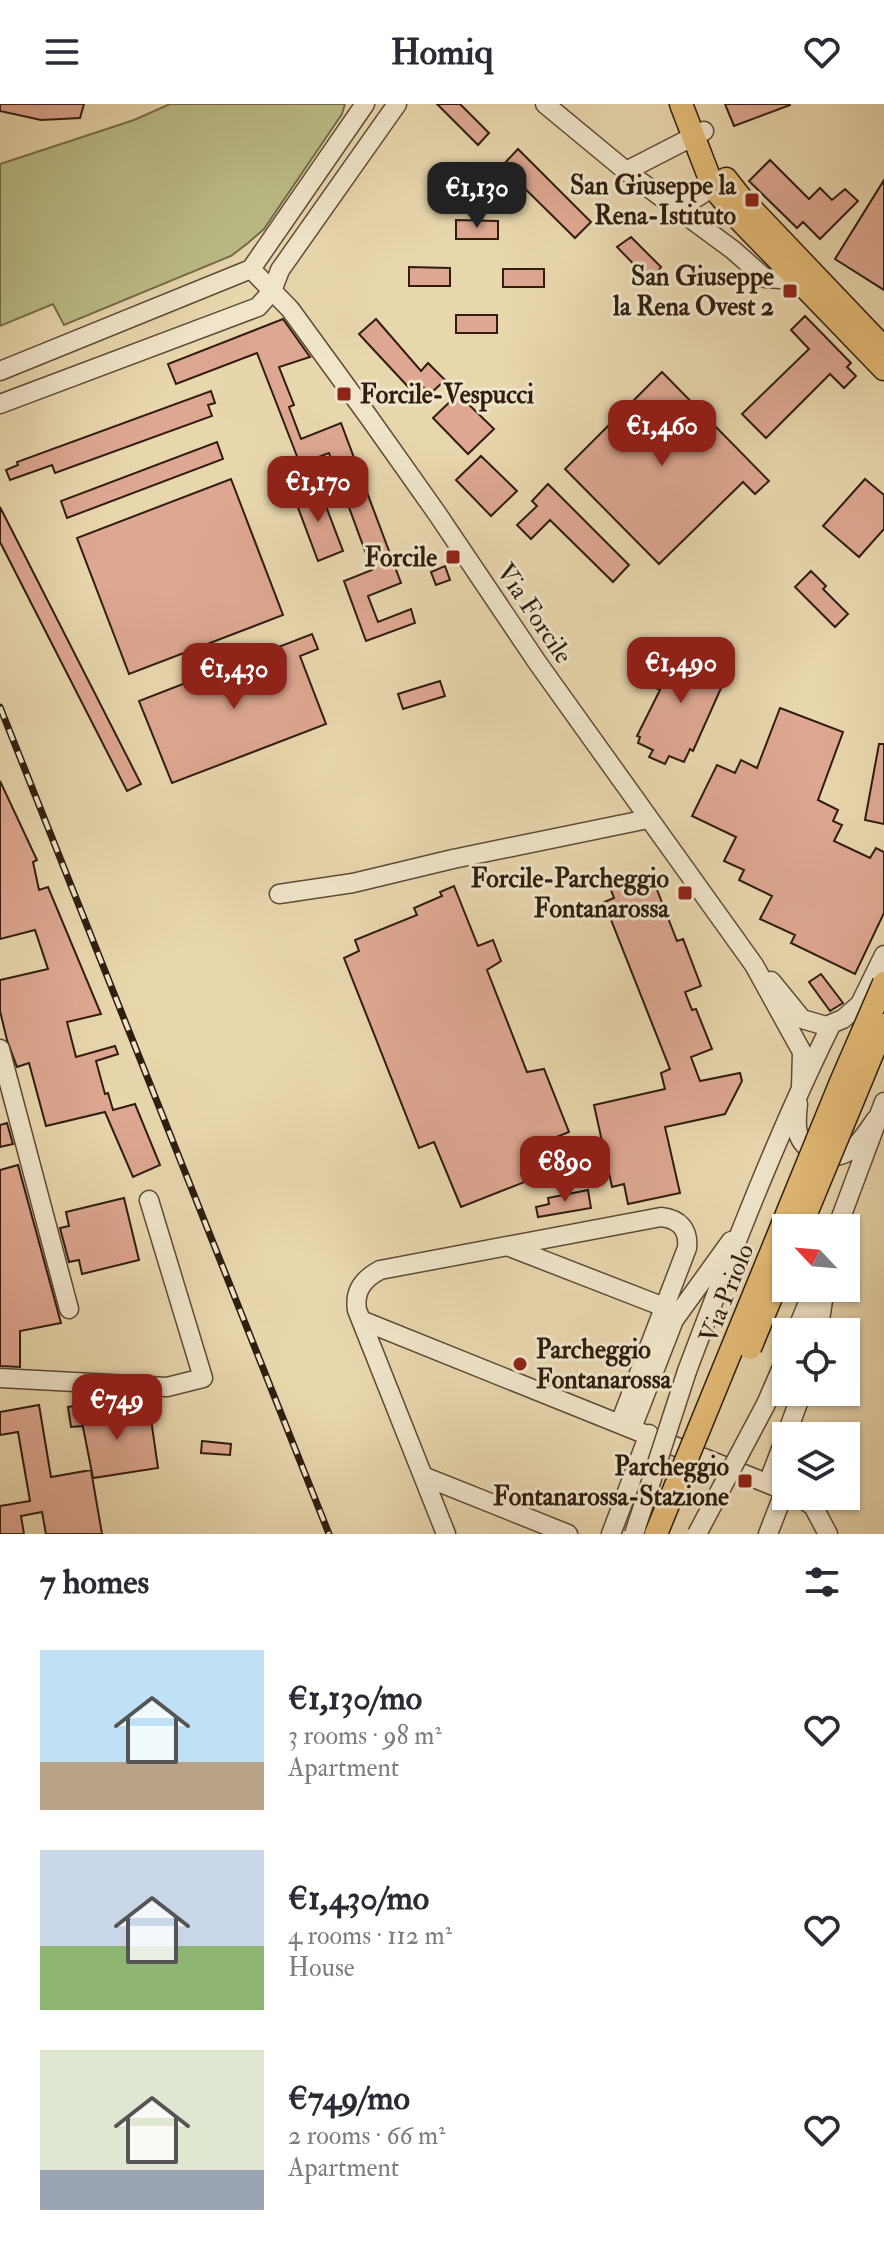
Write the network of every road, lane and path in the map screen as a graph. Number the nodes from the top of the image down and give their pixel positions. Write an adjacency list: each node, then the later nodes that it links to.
1 (365, 104): 8 (street)
2 (397, 104): 10 (street)
3 (545, 104): 7 (street)
4 (681, 104): 6 (main road)
5 (695, 104): 6 (main road)
6 (698, 134): 7 (street); 9 (main road)
7 (626, 171): 11 (street)
8 (317, 173): 10 (street); 12 (street)
9 (720, 183): 11 (street); 13 (main road); 15 (main road)
10 (339, 188): 14 (street)
11 (678, 209): 13 (street)
12 (251, 269): 14 (street, Via Forcile); 16 (street)
13 (797, 280): 15 (main road)
14 (272, 291): 17 (street); 22 (street, Via Forcile)
15 (822, 295): 18 (main road); 19 (main road)
16 (181, 299): 17 (street); 20 (street)
17 (192, 330): 21 (street)
18 (882, 341)
19 (884, 369)
20 (0, 371)
21 (0, 404)
22 (648, 819): 23 (street); 25 (street, Via Forcile)
23 (279, 894)
24 (884, 955): 28 (street)
25 (754, 965): 28 (street); 32 (street)
26 (884, 983): 57 (main road, Via Priolo, bridge)
27 (884, 1025): 36 (main road, bridge)
28 (829, 1033): 30 (street); 32 (street)
29 (0, 1049): 43 (street)
30 (884, 1051)
31 (884, 1088): 33 (street)
32 (800, 1090): 33 (street); 39 (street)
33 (880, 1110): 34 (street)
34 (853, 1188): 37 (street); 38 (street)
35 (149, 1200): 45 (street)
36 (806, 1214)
37 (843, 1214)
38 (853, 1214)
39 (740, 1230): 47 (street); 56 (street, bridge)
40 (506, 1246): 42 (street); 42 (street); 44 (street)
41 (772, 1294): 58 (main road, Via Priolo, bridge)
42 (664, 1307): 47 (street)
43 (69, 1309)
44 (361, 1320): 47 (street); 49 (street)
45 (0, 1378)
46 (772, 1390): 59 (street, bridge)
47 (634, 1428): 48 (street); 55 (street)
48 (700, 1454): 50 (street); 58 (street)
49 (423, 1476): 53 (street); 54 (street)
50 (772, 1485)
51 (774, 1510): 60 (street)
52 (815, 1510): 61 (street)
53 (446, 1534)
54 (568, 1534)
55 (611, 1534)
56 (634, 1534)
57 (656, 1534)
58 (670, 1534)
59 (697, 1534)
60 (768, 1534)
61 (828, 1534)

